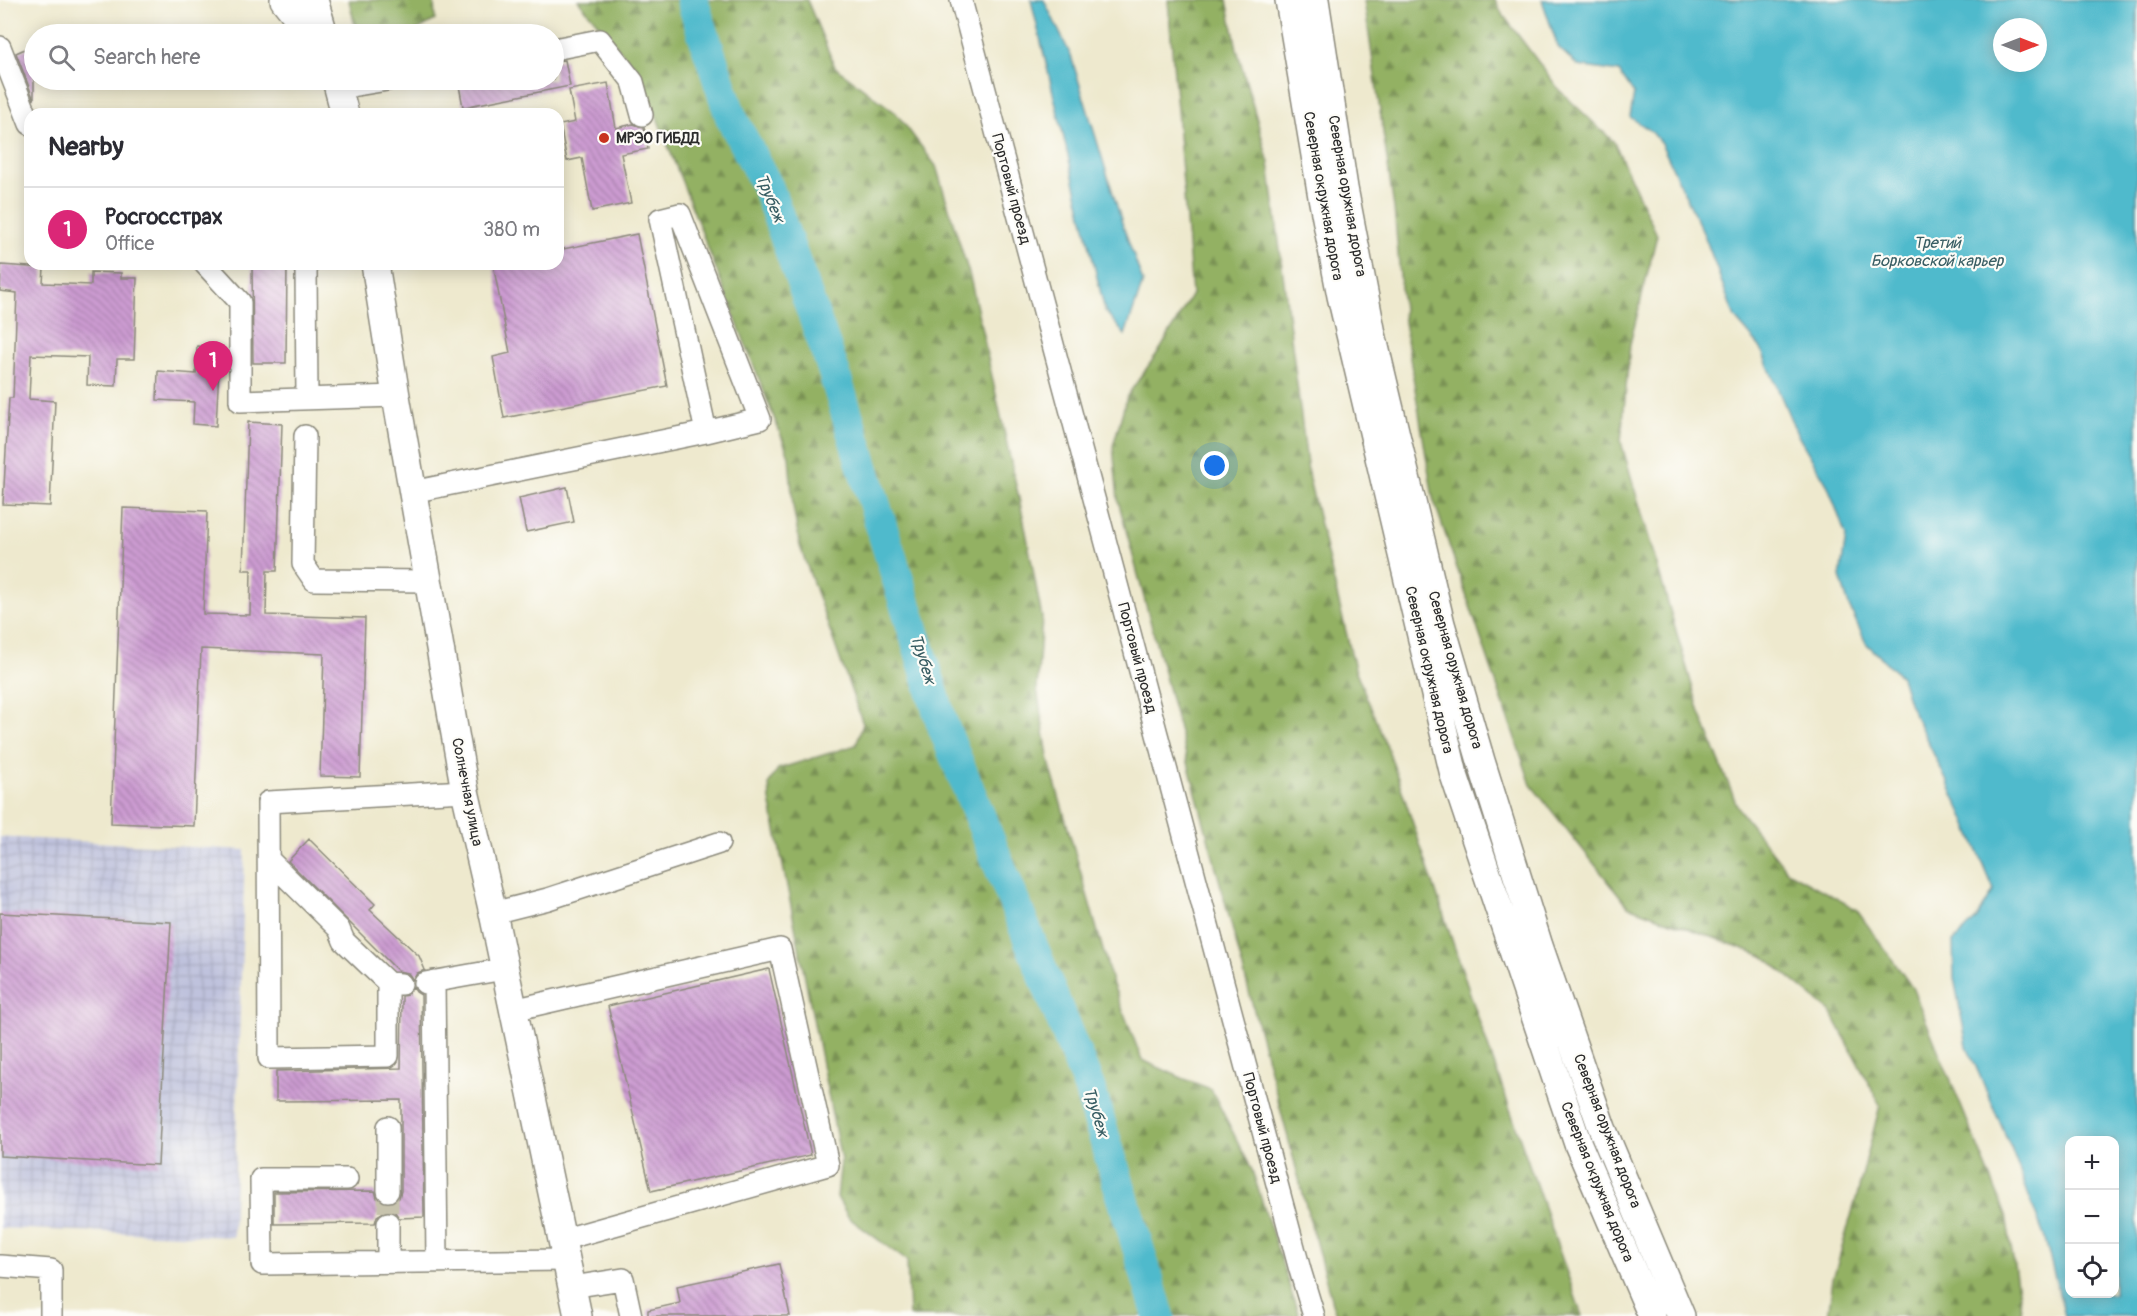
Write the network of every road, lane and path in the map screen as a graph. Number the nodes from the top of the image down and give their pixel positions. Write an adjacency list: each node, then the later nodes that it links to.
1 (284, 0): 5 (main road)
2 (961, 0): 37 (street, Портовый проезд)
3 (1288, 0): 38 (main road, Северная окружная дорога)
4 (1315, 0): 39 (main road, Северная оружная дорога)
5 (319, 19)
6 (0, 47): 8 (street)
7 (564, 47): 9 (street)
8 (24, 109)
9 (642, 115)
10 (211, 270): 14 (street)
11 (306, 270): 14 (street)
12 (376, 270): 13 (main road, Солнечная улица)
13 (396, 396): 14 (street); 17 (main road, Солнечная улица)
14 (307, 399)
15 (706, 432): 15 (street); 17 (street)
16 (305, 436): 18 (street)
17 (412, 492): 18 (main road, Солнечная улица)
18 (428, 581): 19 (main road, Солнечная улица)
19 (465, 791): 21 (street); 22 (main road, Солнечная улица)
20 (719, 843): 22 (street)
21 (268, 860): 21 (street)
22 (493, 913): 23 (main road, Солнечная улица)
23 (504, 969): 24 (main road, Солнечная улица); 31 (street)
24 (513, 1010): 29 (main road, Солнечная улица); 29 (street)
25 (388, 1127): 27 (street)
26 (347, 1179): 30 (street)
27 (383, 1183)
28 (388, 1223): 30 (street)
29 (564, 1250): 31 (street); 33 (main road, Солнечная улица)
30 (388, 1262): 31 (street)
31 (437, 1262)
32 (0, 1266): 34 (street)
33 (572, 1287): 35 (main road, Солнечная улица); 36 (street)
34 (51, 1316)
35 (578, 1316)
36 (631, 1316)
37 (1314, 1316)
38 (1652, 1316)
39 (1681, 1316)

